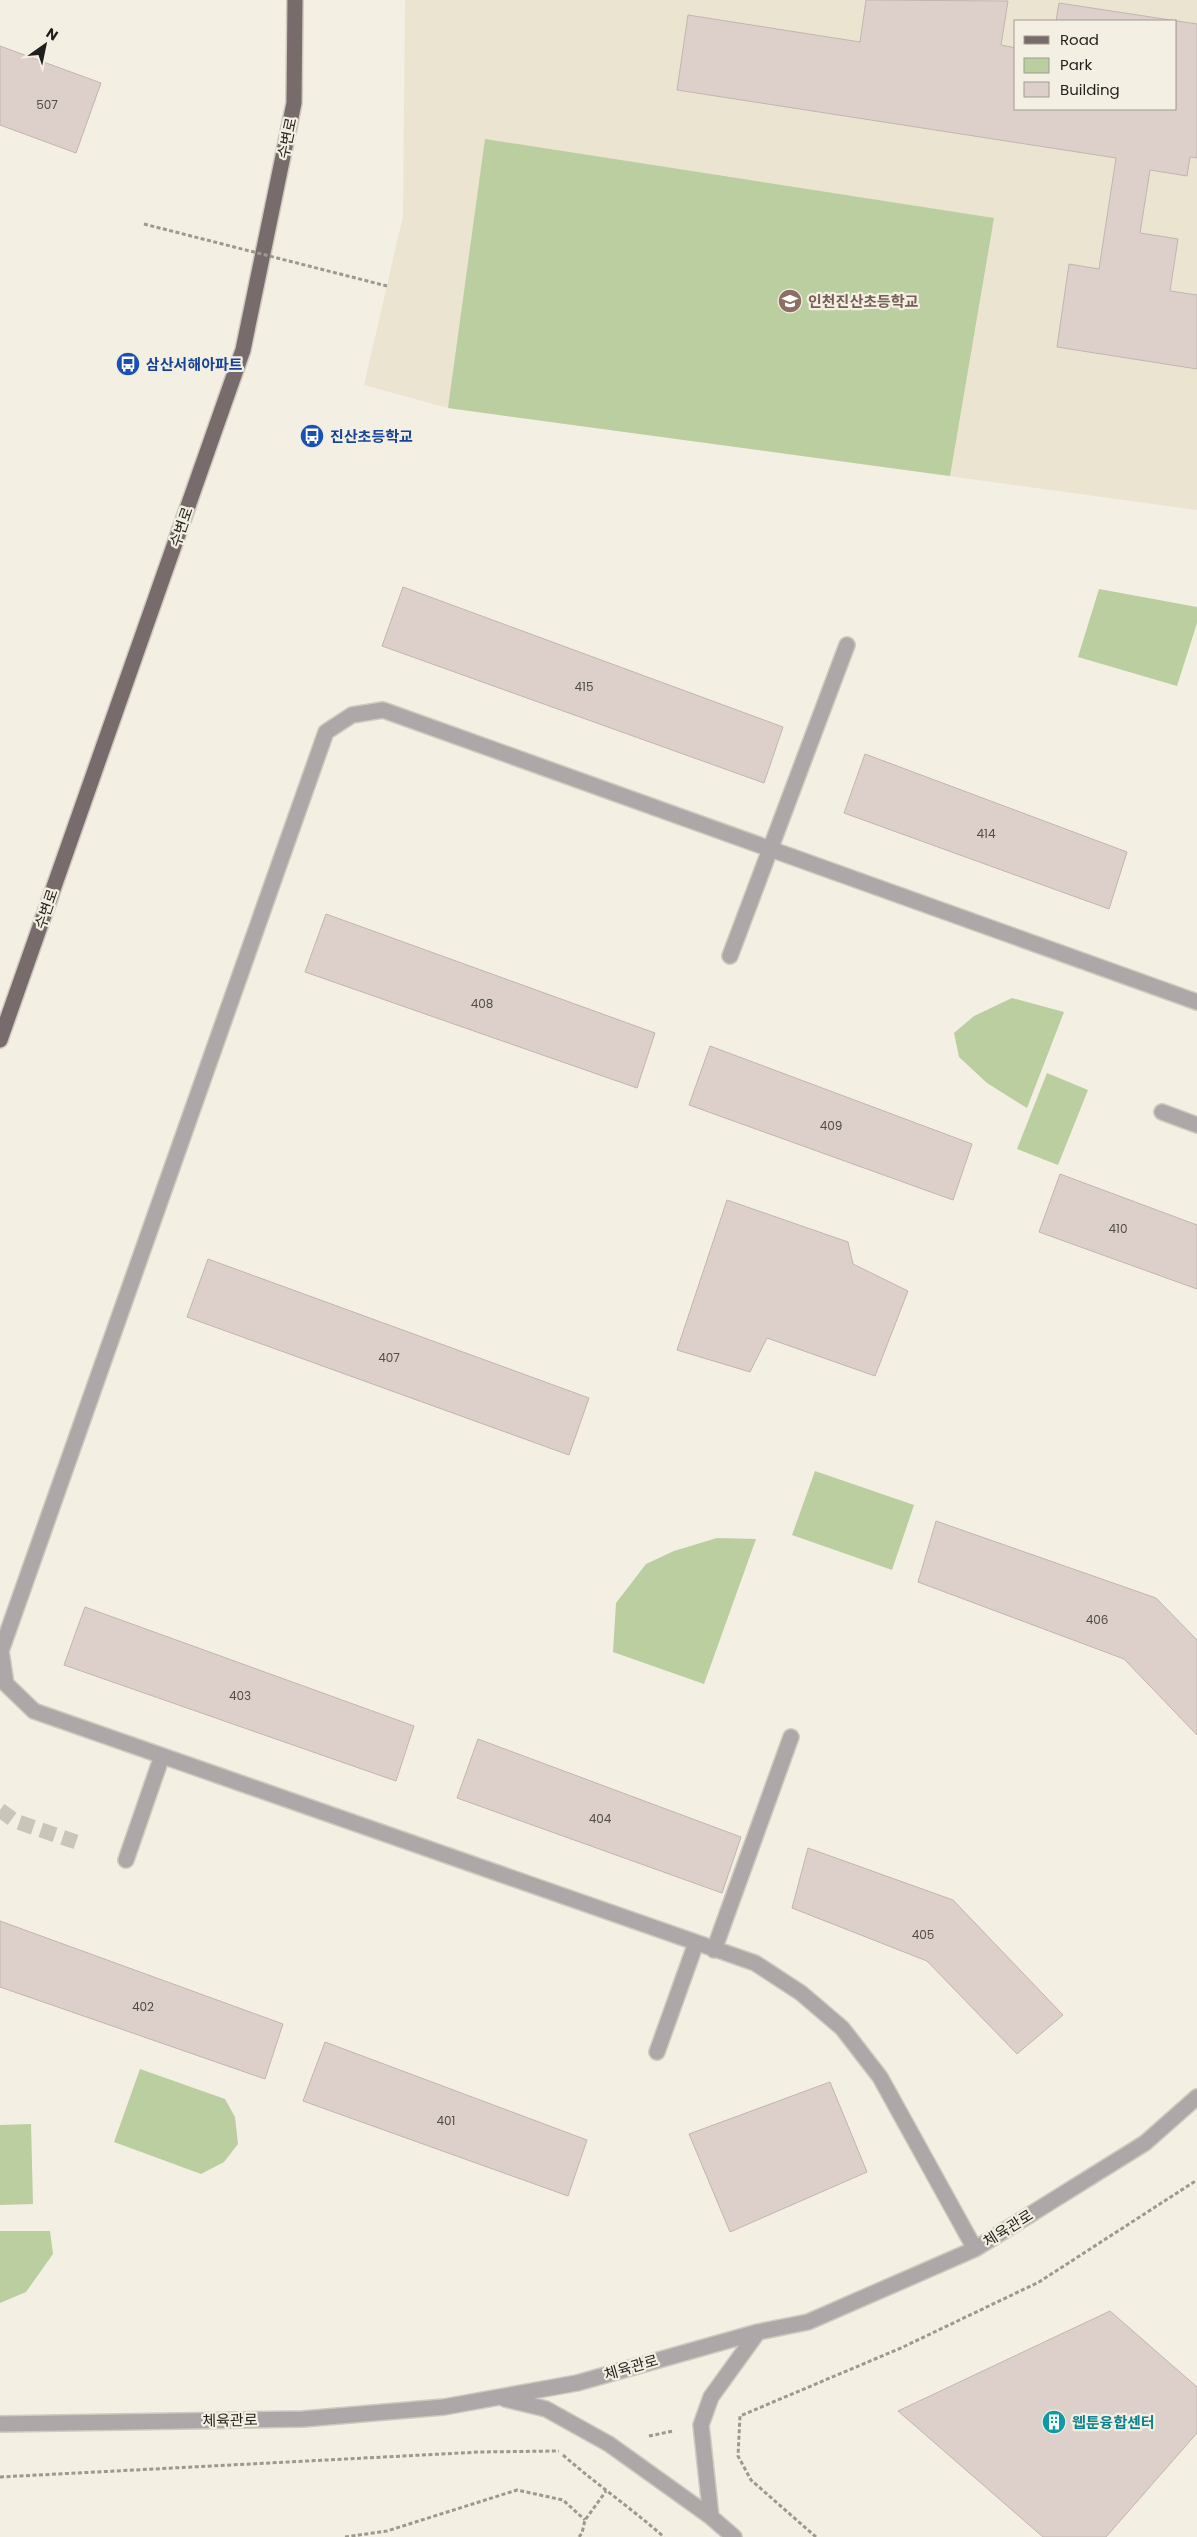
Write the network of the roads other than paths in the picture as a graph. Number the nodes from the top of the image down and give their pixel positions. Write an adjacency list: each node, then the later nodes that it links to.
1 (295, 0): 6 (main road, 수변로)
2 (847, 644): 3 (street)
3 (770, 849): 4 (street); 5 (street); 10 (street)
4 (730, 956)
5 (1197, 1002)
6 (0, 1040)
7 (1162, 1112): 8 (street)
8 (1197, 1125)
9 (791, 1737): 13 (street)
10 (162, 1756): 11 (street); 12 (street)
11 (126, 1860)
12 (696, 1943): 13 (street); 14 (street)
13 (714, 1950): 16 (street)
14 (657, 2052)
15 (1197, 2097): 16 (street, 체육관로)
16 (975, 2249): 17 (street, 체육관로)
17 (758, 2332): 18 (street, 체육관로); 20 (street)
18 (498, 2397): 19 (street, 체육관로); 20 (street)
19 (0, 2424)
20 (711, 2517): 21 (street)
21 (734, 2537)

